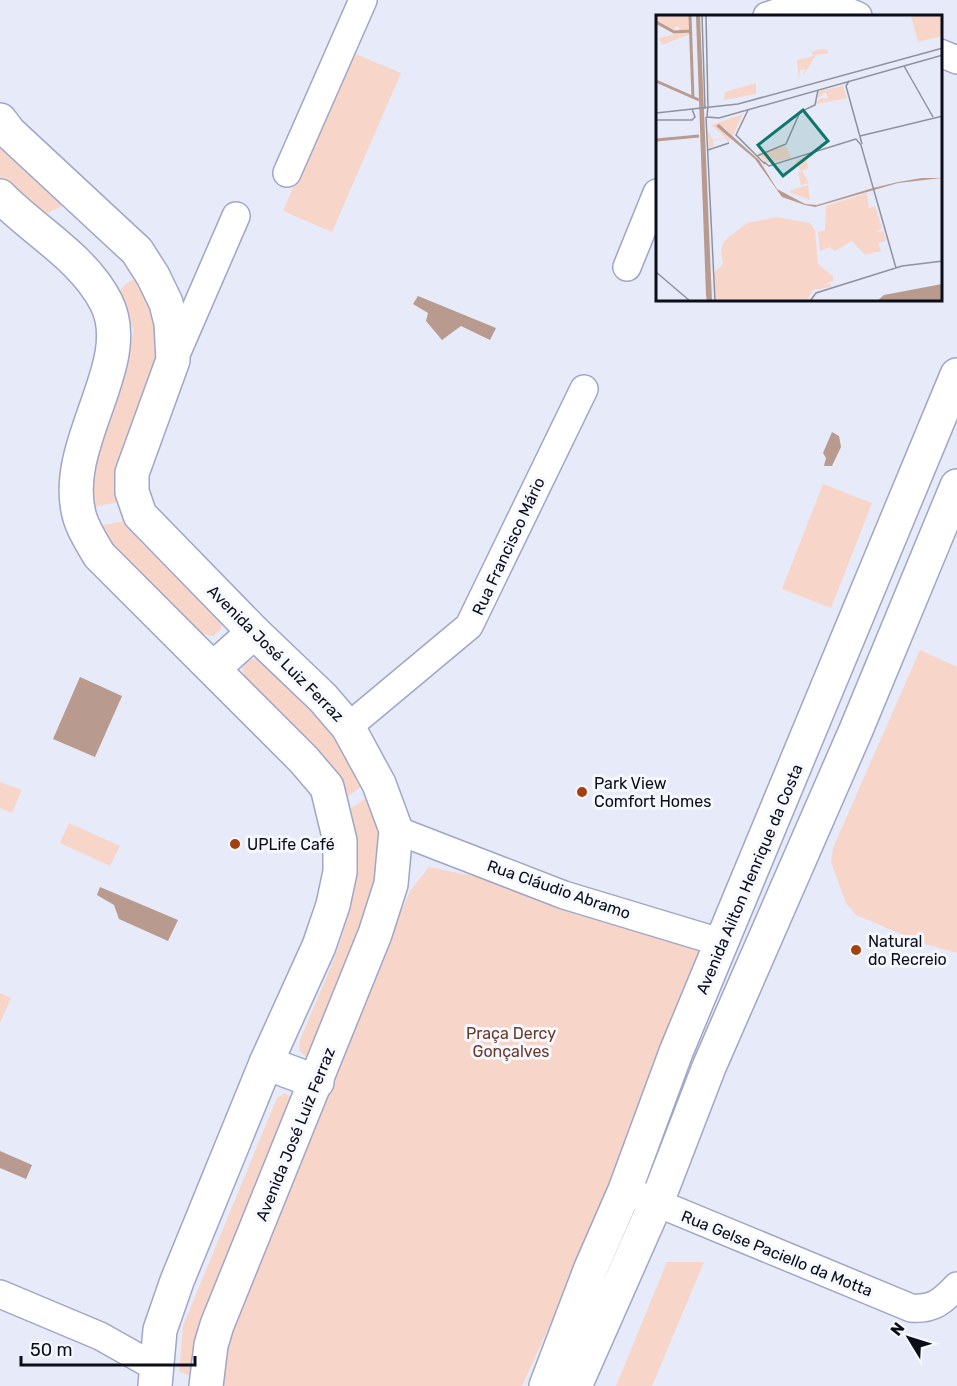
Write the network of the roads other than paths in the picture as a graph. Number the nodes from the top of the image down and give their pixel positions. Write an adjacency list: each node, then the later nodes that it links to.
1 (363, 0): 9 (street)
2 (816, 0): 4 (street)
3 (821, 0): 5 (street)
4 (770, 15)
5 (856, 15)
6 (942, 54): 7 (street)
7 (957, 60)
8 (0, 120): 12 (street, Avenida José Luiz Ferraz)
9 (287, 173)
10 (656, 195): 14 (street)
11 (0, 196): 15 (street)
12 (100, 215): 15 (street); 16 (street, Avenida José Luiz Ferraz)
13 (236, 216): 16 (street)
14 (627, 267)
15 (82, 268): 21 (street)
16 (173, 360): 20 (street, Avenida José Luiz Ferraz)
17 (957, 375): 22 (street, Avenida Ailton Henrique da Costa)
18 (584, 389): 23 (street, Rua Francisco Mário)
19 (957, 486): 24 (street, Avenida Ailton Henrique da Costa)
20 (254, 632): 21 (street); 23 (street, Avenida José Luiz Ferraz)
21 (214, 668): 27 (street)
22 (817, 717): 24 (street); 26 (street, Avenida Ailton Henrique da Costa)
23 (348, 727): 25 (street, Avenida José Luiz Ferraz)
24 (855, 730): 30 (street, Avenida Ailton Henrique da Costa)
25 (396, 830): 26 (street, Rua Cláudio Abramo); 28 (street, Avenida José Luiz Ferraz)
26 (723, 943): 29 (street, Avenida Ailton Henrique da Costa)
27 (266, 1063): 28 (street); 34 (street)
28 (317, 1082): 35 (street, Avenida José Luiz Ferraz)
29 (625, 1190): 30 (street, Rua Gelse Paciello da Motta); 31 (street, Avenida Ailton Henrique da Costa)
30 (656, 1203): 31 (street, Avenida Ailton Henrique da Costa); 32 (street, Rua Gelse Paciello da Motta)
31 (611, 1263): 36 (street, Avenida Ailton Henrique da Costa); 37 (street, Avenida Ailton Henrique da Costa)
32 (957, 1286)
33 (0, 1294): 34 (street)
34 (156, 1377)
35 (206, 1386)
36 (546, 1386)
37 (575, 1386)

